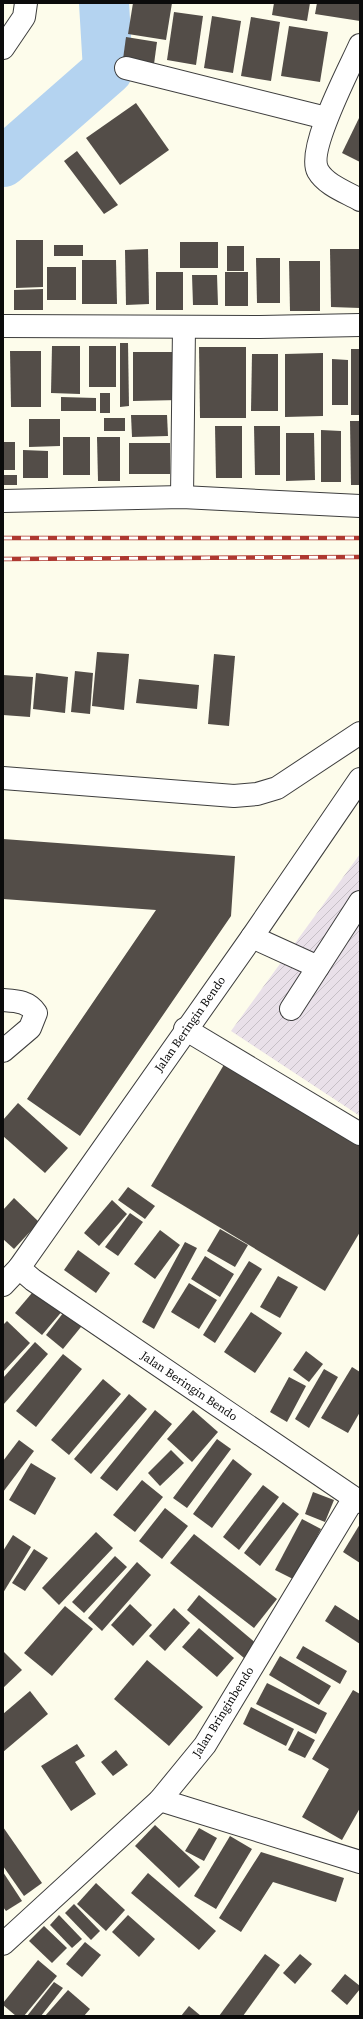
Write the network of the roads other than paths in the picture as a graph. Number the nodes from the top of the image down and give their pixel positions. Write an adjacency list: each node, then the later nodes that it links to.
1 (26, 3): 3 (street)
2 (360, 45): 5 (street)
3 (3, 48)
4 (126, 68): 5 (street)
5 (326, 118): 6 (street)
6 (360, 200)
7 (360, 325): 9 (street)
8 (3, 326): 9 (street)
9 (184, 327): 10 (street)
10 (182, 497): 11 (street); 12 (street)
11 (3, 501)
12 (360, 506)
13 (360, 733): 14 (street)
14 (3, 778)
15 (360, 779): 17 (street, Jalan Beringin Bendo)
16 (360, 902): 18 (street)
17 (252, 937): 18 (street); 21 (street, Jalan Beringin Bendo)
18 (318, 967): 20 (street)
19 (3, 1000): 22 (street)
20 (291, 1009)
21 (186, 1029): 23 (street); 24 (street, Jalan Beringin Bendo)
22 (3, 1051)
23 (360, 1134)
24 (19, 1268): 25 (street, Jalan Beringin Bendo); 26 (street, Jalan Beringin Bendo)
25 (3, 1285)
26 (357, 1500): 27 (street, Jalan Bringinbendo)
27 (160, 1800): 28 (street); 29 (street, Jalan Bringinbendo)
28 (360, 1862)
29 (3, 1944)

